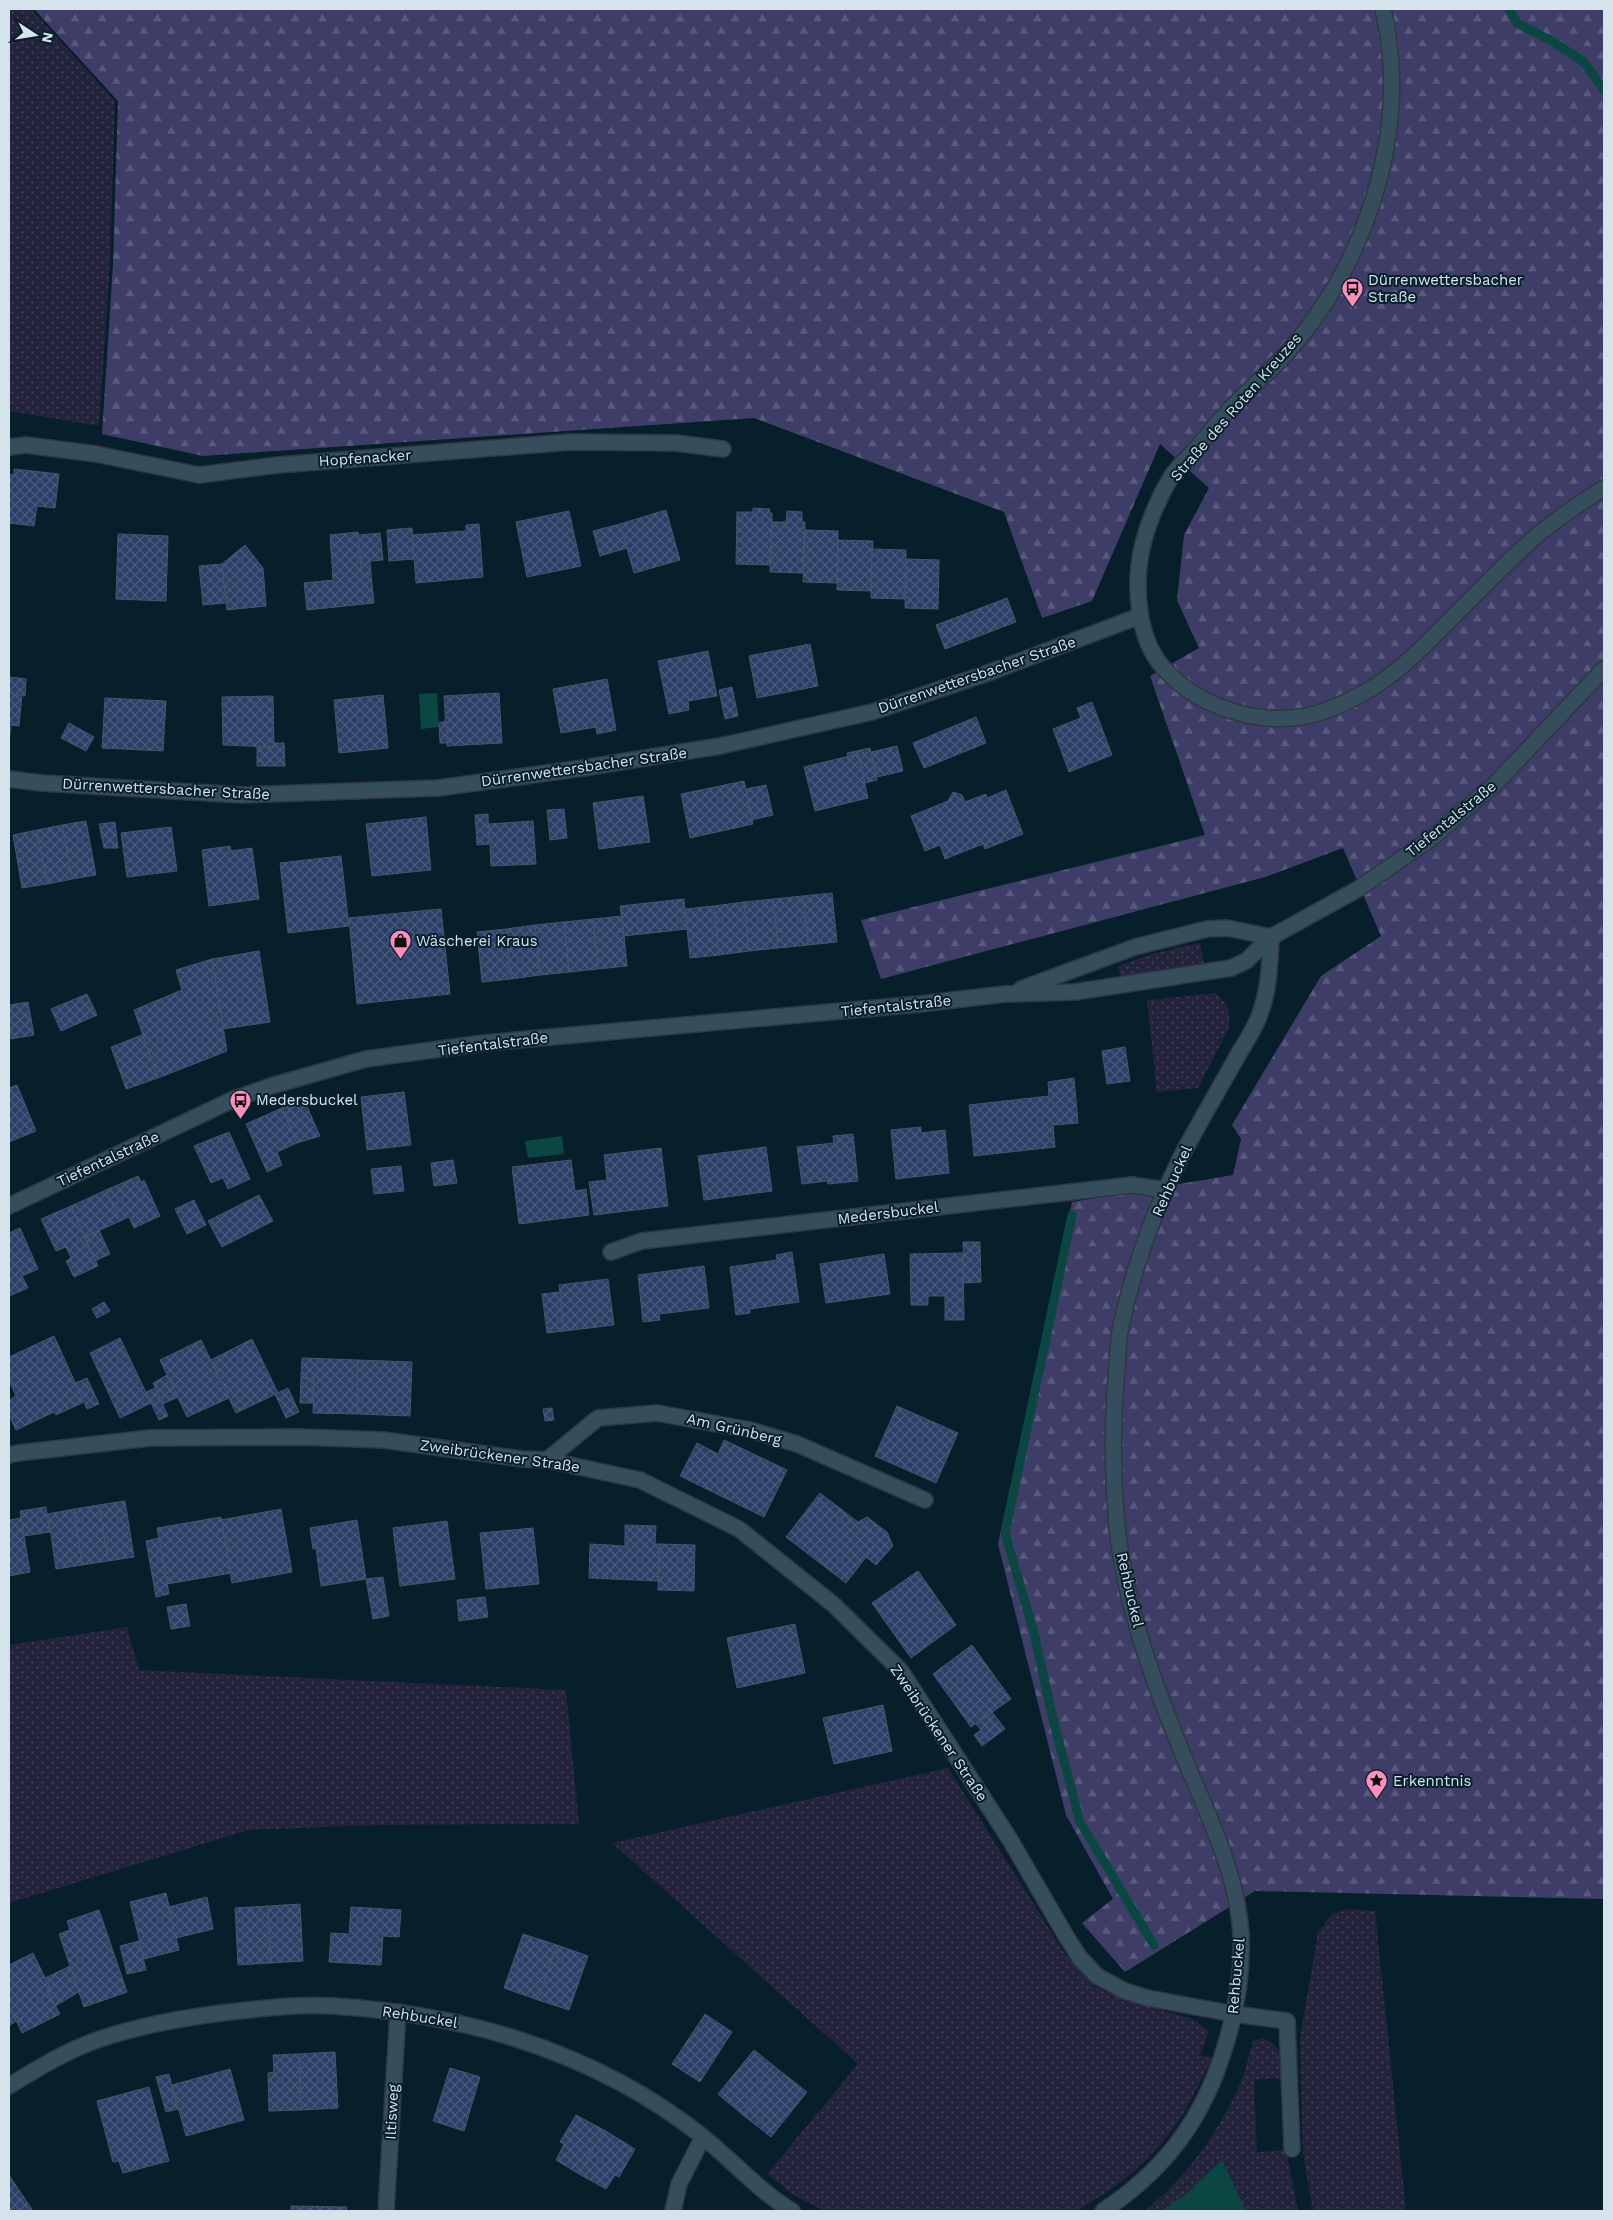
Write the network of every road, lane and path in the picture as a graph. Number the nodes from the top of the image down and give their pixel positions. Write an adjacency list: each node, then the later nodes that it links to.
1 (1383, 9): 5 (street, Straße des Roten Kreuzes)
2 (9, 447): 3 (street, Hopfenacker)
3 (723, 449)
4 (1604, 488): 5 (street, Straße des Roten Kreuzes)
5 (1140, 616): 7 (street, Dürrenwettersbacher Straße)
6 (1604, 669): 8 (street, Tiefentalstraße)
7 (9, 779)
8 (1271, 937): 9 (street, Tiefentalstraße); 9 (street, Tiefentalstraße); 10 (street, Rehbuckel)
9 (1005, 994): 11 (street, Tiefentalstraße)
10 (1166, 1190): 12 (street, Medersbuckel); 17 (street, Rehbuckel)
11 (9, 1206)
12 (611, 1252)
13 (9, 1455): 14 (street, Zweibrückener Straße)
14 (547, 1460): 15 (street, Am Grünberg); 17 (street, Zweibrückener Straße)
15 (925, 1500)
16 (398, 2012): 18 (street, Rehbuckel); 19 (street, Rehbuckel); 21 (street, Iltisweg)
17 (1234, 2014): 20 (street, Zweibrückener Straße); 24 (street, Rehbuckel)
18 (9, 2086)
19 (703, 2137): 22 (street); 23 (street, Rehbuckel)
20 (1292, 2149)
21 (386, 2211)
22 (673, 2211)
23 (792, 2211)
24 (1103, 2211)

